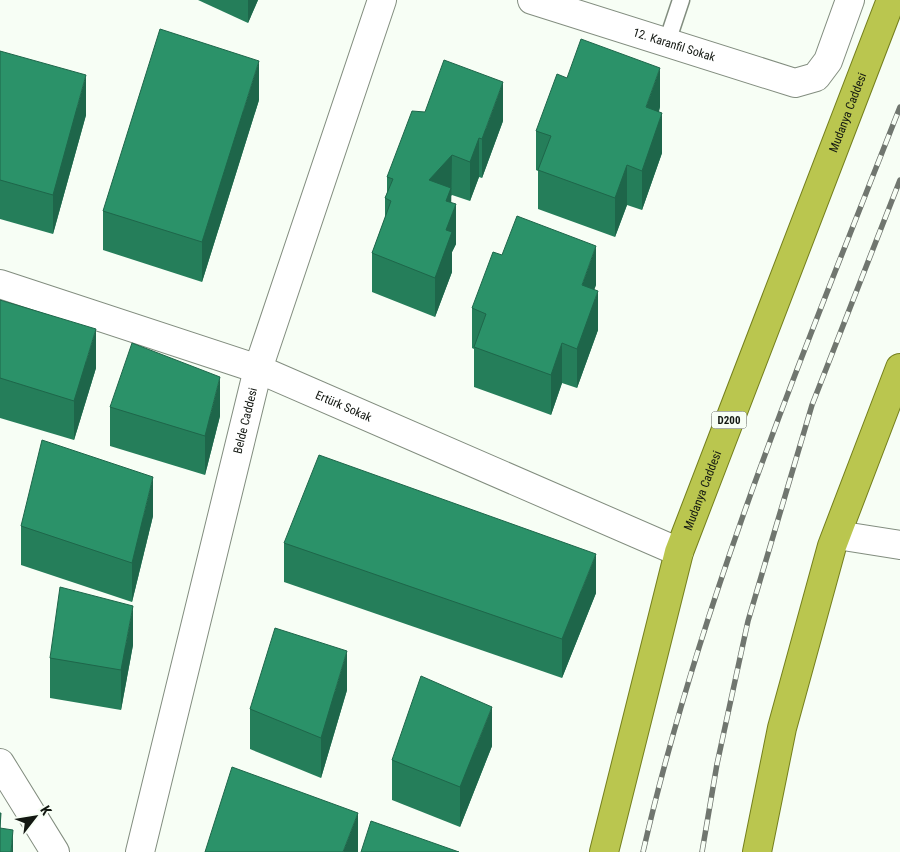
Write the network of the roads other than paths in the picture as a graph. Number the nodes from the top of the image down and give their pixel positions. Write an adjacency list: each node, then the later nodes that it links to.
1 (382, 0): 9 (street, Belde Caddesi)
2 (532, 0): 6 (street, 12. Karanfil Sokak)
3 (681, 0): 6 (lane)
4 (850, 0): 6 (street, 12. Karanfil Sokak)
5 (891, 0): 12 (highway, Mudanya Caddesi / D200)
6 (668, 42)
7 (0, 284): 9 (street, Ertürk Sokak)
8 (900, 368): 10 (highway)
9 (258, 369): 12 (street, Ertürk Sokak); 15 (street, Belde Caddesi)
10 (836, 535): 11 (street); 17 (highway)
11 (900, 545)
12 (679, 552): 16 (highway, Mudanya Caddesi / D200)
13 (0, 763): 14 (street)
14 (55, 852)
15 (140, 852)
16 (604, 852)
17 (757, 852)

